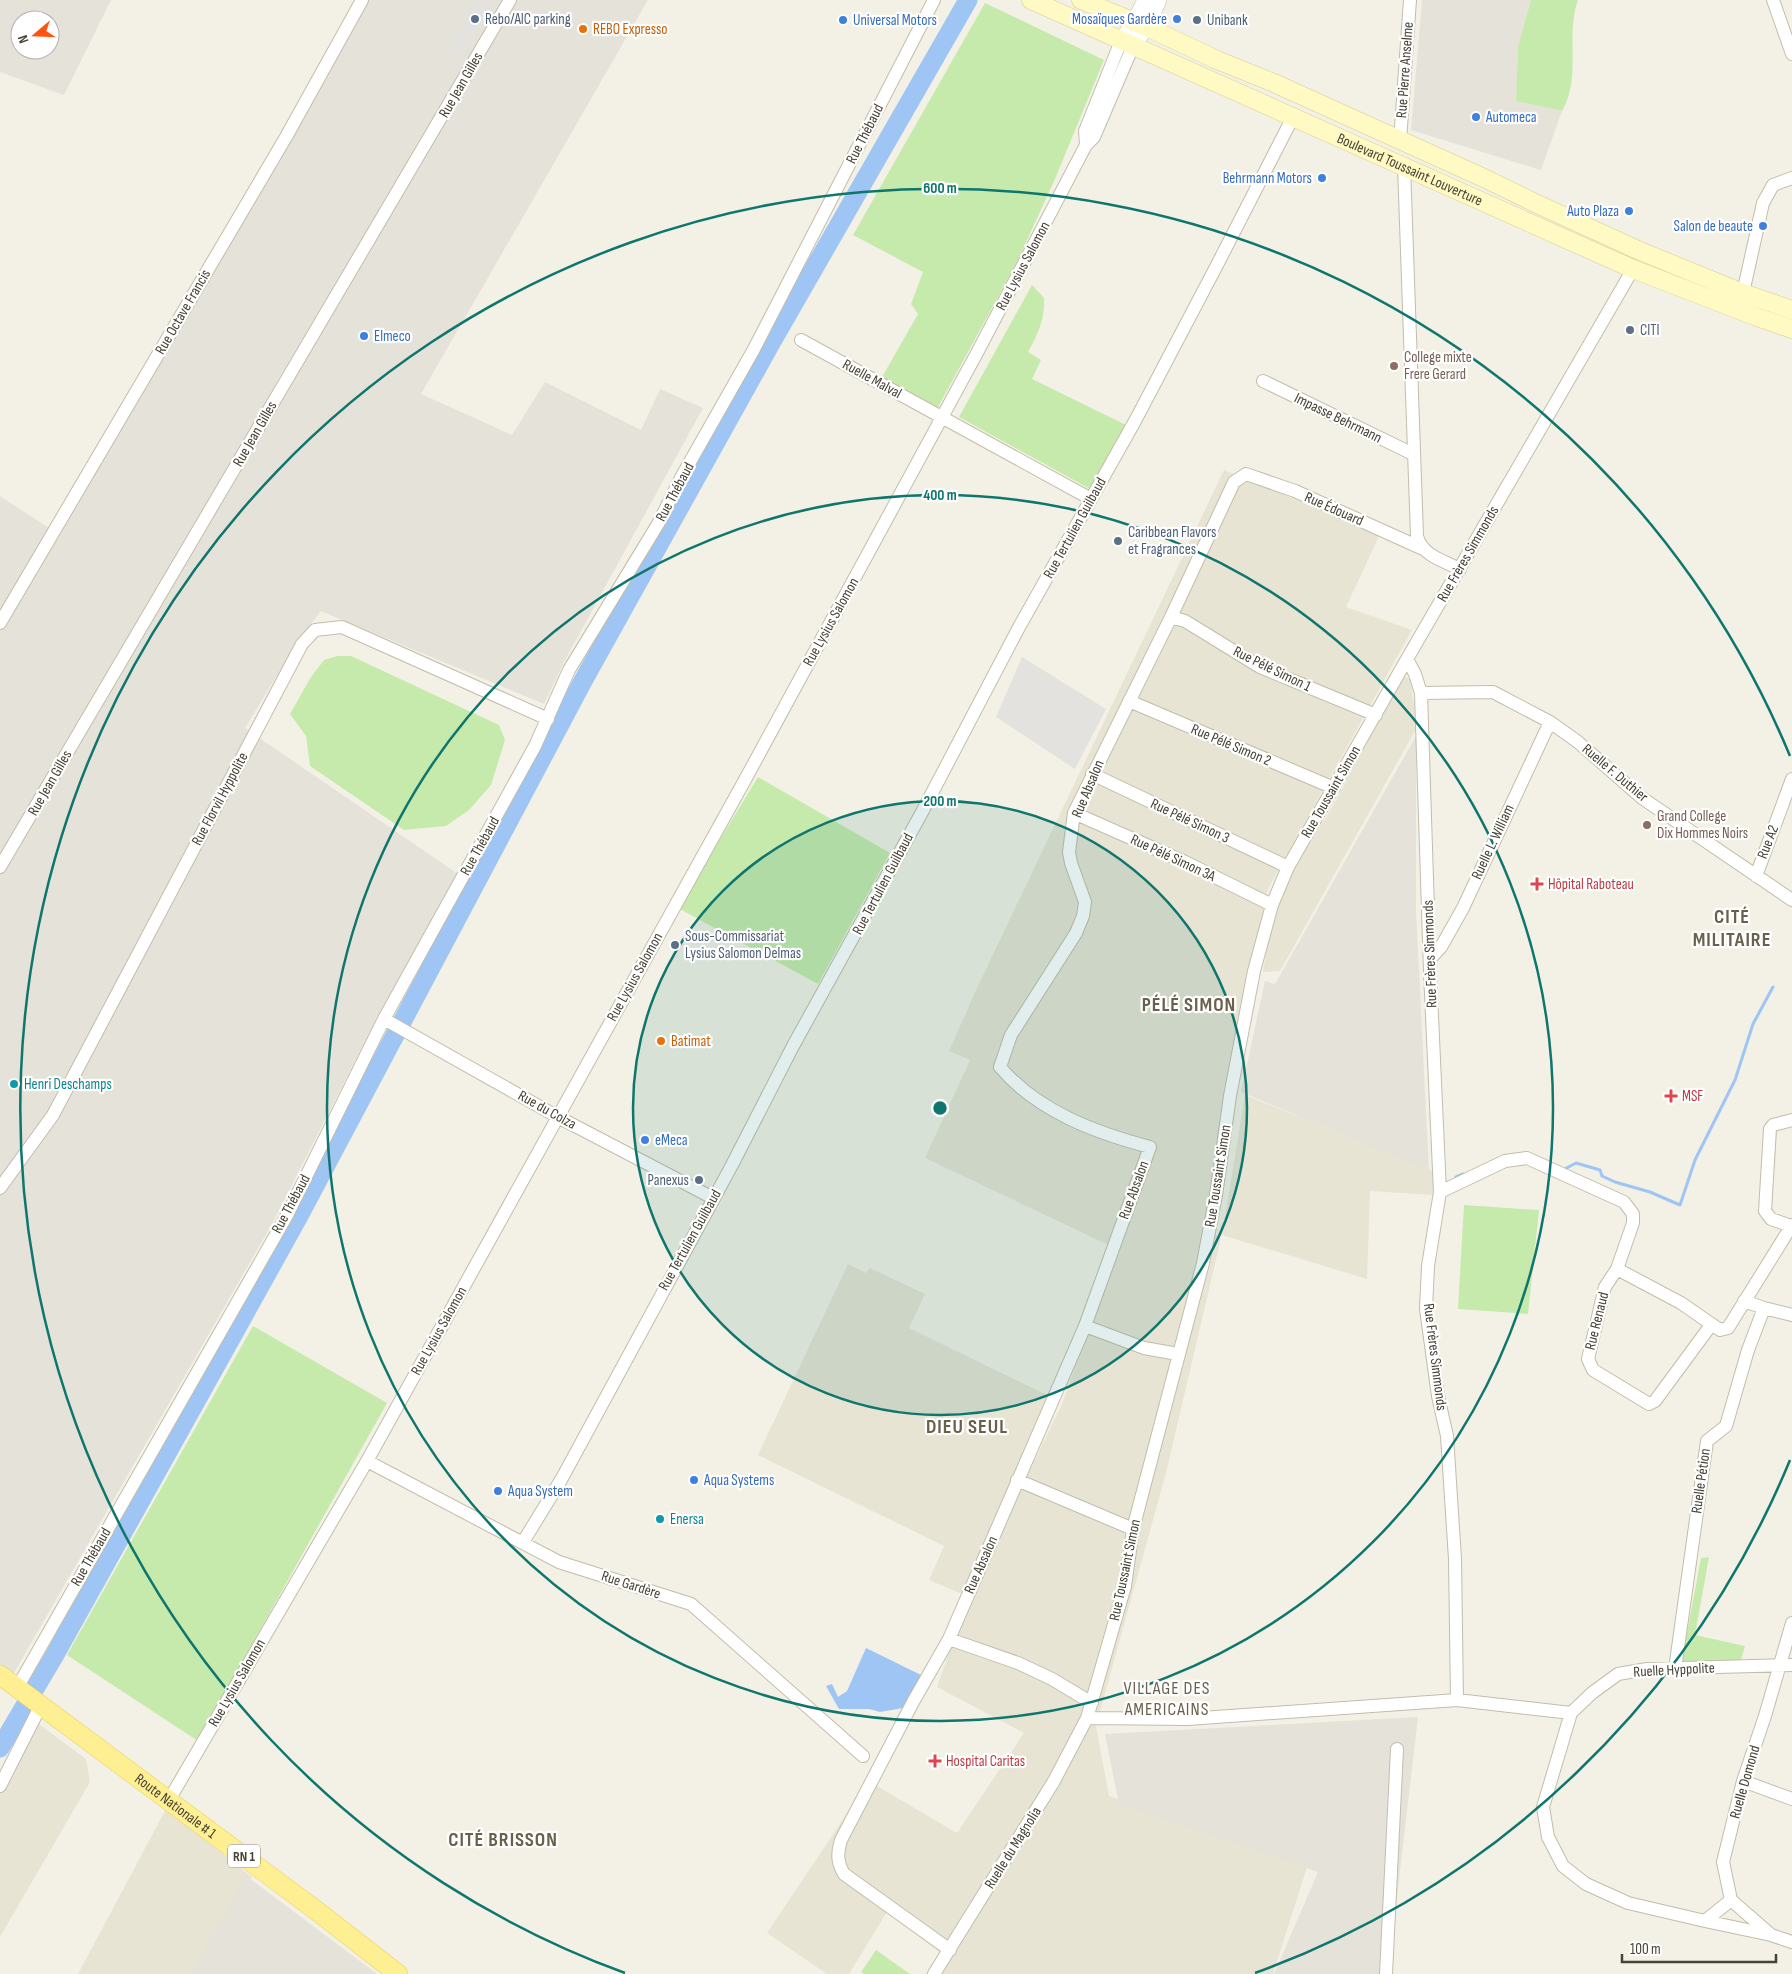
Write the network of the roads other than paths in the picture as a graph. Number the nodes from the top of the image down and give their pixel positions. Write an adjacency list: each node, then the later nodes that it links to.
1 (362, 0): 31 (street, Rue Octave Francis)
2 (510, 0): 42 (street, Rue Jean Gilles)
3 (934, 0): 36 (street, Rue Thébaud)
4 (1031, 0): 11 (main road, Boulevard Toussaint Louverture)
5 (1081, 0): 10 (main road, Boulevard Toussaint Louverture)
6 (1145, 0): 10 (street)
7 (1158, 0): 10 (street)
8 (1410, 0): 14 (street, Rue Pierre Anselme)
9 (1773, 0): 12 (street)
10 (1140, 24): 11 (street); 14 (main road, Boulevard Toussaint Louverture)
11 (1127, 43): 13 (main road, Boulevard Toussaint Louverture); 24 (street, Rue Lysius Salomon)
12 (1792, 54)
13 (1293, 117): 15 (main road, Boulevard Toussaint Louverture); 27 (street, Rue Tertulien Guilbaud)
14 (1400, 141): 17 (main road, Boulevard Toussaint Louverture)
15 (1404, 166): 18 (main road, Boulevard Toussaint Louverture); 25 (street)
16 (1792, 178): 19 (street)
17 (1640, 251): 18 (main road); 19 (main road, Boulevard Toussaint Louverture)
18 (1633, 269): 21 (main road, Boulevard Toussaint Louverture); 29 (street, Rue Frères Simmonds)
19 (1743, 293): 20 (main road, Boulevard Toussaint Louverture)
20 (1792, 310)
21 (1792, 329)
22 (802, 340): 24 (street, Ruelle Malval)
23 (1263, 381): 25 (street, Impasse Behrmann)
24 (942, 418): 27 (street, Ruelle Malval); 49 (street, Rue Lysius Salomon)
25 (1413, 454): 28 (street)
26 (1246, 474): 28 (street, Rue Édouard); 30 (street, Rue Absalon)
27 (1091, 499): 53 (street, Rue Tertulien Guilbaud)
28 (1421, 548): 29 (street, Rue Édouard)
29 (1460, 569): 32 (street, Rue Frères Simmonds)
30 (1171, 617): 34 (street, Rue Absalon); 35 (street, Rue Pélé Simon 1)
31 (0, 623)
32 (1407, 659): 33 (street, Rue Frères Simmonds); 35 (street, Rue Toussaint Simon)
33 (1421, 693): 37 (street, Ruelle F. Duthier); 47 (street, Rue Frères Simmonds)
34 (1129, 701): 38 (street, Rue Absalon); 40 (street, Rue Pélé Simon 2)
35 (1376, 715): 40 (street, Rue Toussaint Simon)
36 (548, 720): 48 (street, Rue Thébaud); 51 (street, Rue Florvil Hyppolite)
37 (1550, 722): 44 (street, Ruelle F. Duthier); 47 (street, Ruelle L. William)
38 (1092, 774): 41 (street, Rue Absalon); 43 (street, Rue Pélé Simon 3)
39 (1792, 779): 44 (street, Rue A2)
40 (1334, 788): 43 (street, Rue Toussaint Simon)
41 (1074, 813): 46 (street, Rue Pélé Simon 3A); 60 (street, Rue Absalon)
42 (0, 867)
43 (1288, 867): 46 (street, Rue Toussaint Simon)
44 (1756, 876): 45 (street, Ruelle F. Duthier)
45 (1792, 900)
46 (1272, 905): 61 (street, Rue Toussaint Simon)
47 (1430, 959): 52 (street, Rue Frères Simmonds)
48 (386, 1020): 49 (street, Rue du Colza); 71 (street, Rue Thébaud)
49 (558, 1117): 53 (street, Rue du Colza); 62 (street, Rue Lysius Salomon)
50 (1792, 1120): 54 (street)
51 (0, 1188)
52 (1440, 1192): 55 (street, Rue Renaud); 72 (street, Rue Frères Simmonds)
53 (713, 1198): 65 (street, Rue Tertulien Guilbaud)
54 (1791, 1226): 56 (street)
55 (1618, 1269): 59 (street); 59 (street, Rue Renaud)
56 (1744, 1301): 57 (street); 59 (street)
57 (1764, 1308): 58 (street); 69 (street, Ruelle Pétion)
58 (1792, 1314)
59 (1712, 1325)
60 (1085, 1326): 61 (street); 63 (street, Rue Absalon)
61 (1178, 1354): 64 (street, Rue Toussaint Simon)
62 (367, 1461): 65 (street, Rue Gardère); 82 (street, Rue Lysius Salomon)
63 (1017, 1480): 64 (street); 67 (street, Rue Absalon)
64 (1133, 1530): 74 (street, Rue Toussaint Simon)
65 (523, 1542): 78 (street, Rue Gardère)
66 (1792, 1623): 68 (street, Ruelle Domond)
67 (949, 1639): 74 (street); 87 (street, Rue Absalon)
68 (1786, 1666): 69 (street, Ruelle Hyppolite); 79 (street, Ruelle Domond)
69 (1675, 1669): 75 (street, Ruelle Hyppolite)
70 (0, 1675): 71 (main road, Route Nationale # 1 / RN 1)
71 (16, 1688): 73 (main road, Route Nationale # 1 / RN 1)
72 (1456, 1700): 75 (street); 76 (street)
73 (37, 1701): 80 (street); 82 (main road, Route Nationale # 1 / RN 1)
74 (1092, 1702): 76 (street, Rue Toussaint Simon)
75 (1571, 1713): 84 (street)
76 (1087, 1718): 87 (street, Ruelle du Magnolia)
77 (1397, 1750): 90 (street)
78 (863, 1756)
79 (1743, 1781): 81 (street); 83 (street, Ruelle Domond)
80 (0, 1786)
81 (1792, 1799)
82 (169, 1800): 88 (main road, Route Nationale # 1 / RN 1)
83 (1731, 1900): 84 (street); 85 (street)
84 (1705, 1922): 85 (street)
85 (1772, 1935): 86 (street)
86 (1792, 1942)
87 (950, 1950): 89 (street, Ruelle du Magnolia)
88 (398, 1974)
89 (934, 1974)
90 (1386, 1974)

